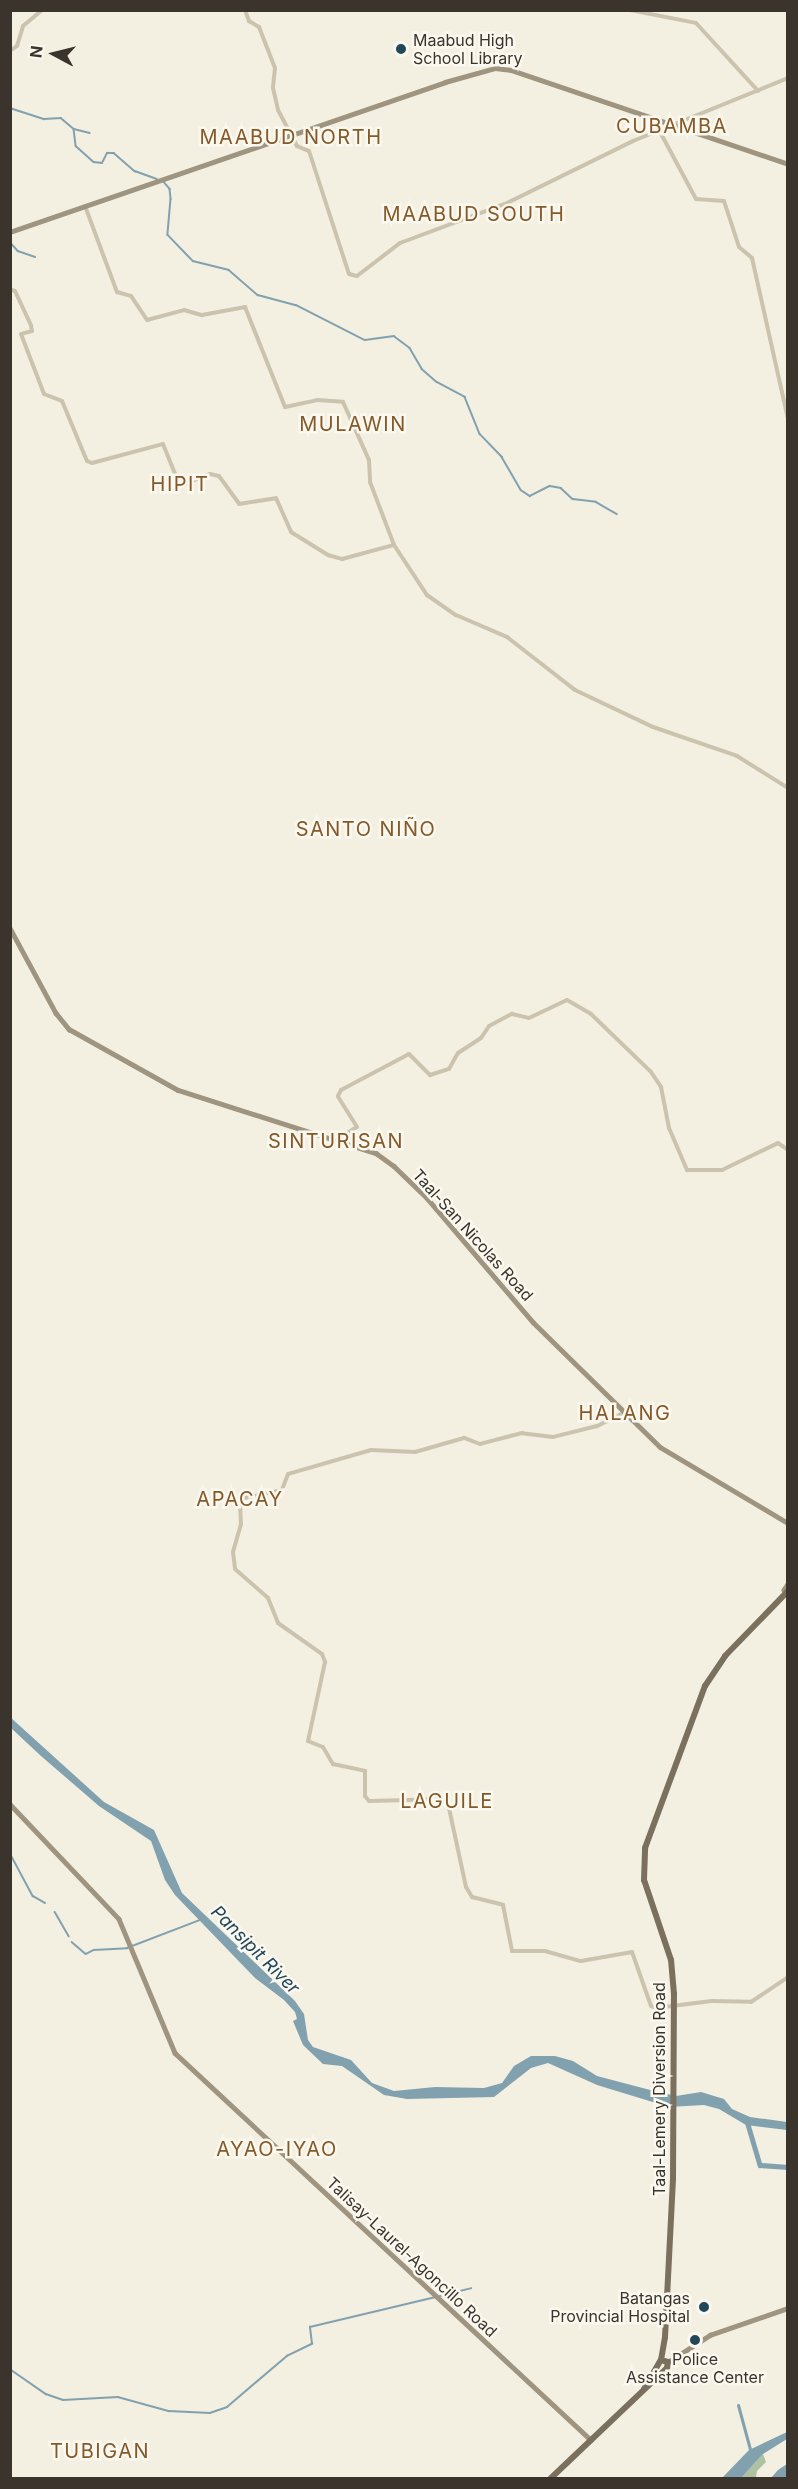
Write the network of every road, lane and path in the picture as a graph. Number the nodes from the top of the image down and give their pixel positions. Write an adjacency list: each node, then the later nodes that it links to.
1 (42, 10): 4 (street)
2 (245, 10): 9 (street)
3 (630, 10): 6 (street)
4 (10, 51)
5 (788, 78): 6 (street)
6 (758, 91): 7 (street)
7 (671, 125): 8 (street); 9 (main road); 10 (main road)
8 (659, 130): 9 (street); 14 (street)
9 (290, 136): 11 (main road)
10 (788, 165)
11 (85, 206): 12 (main road); 15 (street)
12 (10, 232)
13 (10, 289): 15 (street)
14 (788, 419)
15 (394, 544): 16 (street)
16 (788, 788)
17 (10, 928): 18 (main road, Taal-San Nicolas Road)
18 (336, 1141): 19 (street); 20 (main road, Taal-San Nicolas Road)
19 (788, 1150)
20 (625, 1412): 21 (main road, Taal-San Nicolas Road); 26 (street)
21 (788, 1522)
22 (788, 1584): 23 (main road)
23 (787, 1593): 26 (main road, Taal-Lemery Diversion Road)
24 (10, 1804): 29 (main road, Talisay-Laurel-Agoncillo Road)
25 (788, 1977): 26 (street)
26 (674, 2004): 28 (main road, Taal-Lemery Diversion Road)
27 (788, 2308): 28 (main road)
28 (664, 2364): 29 (main road)
29 (591, 2440): 30 (main road)
30 (551, 2478)

